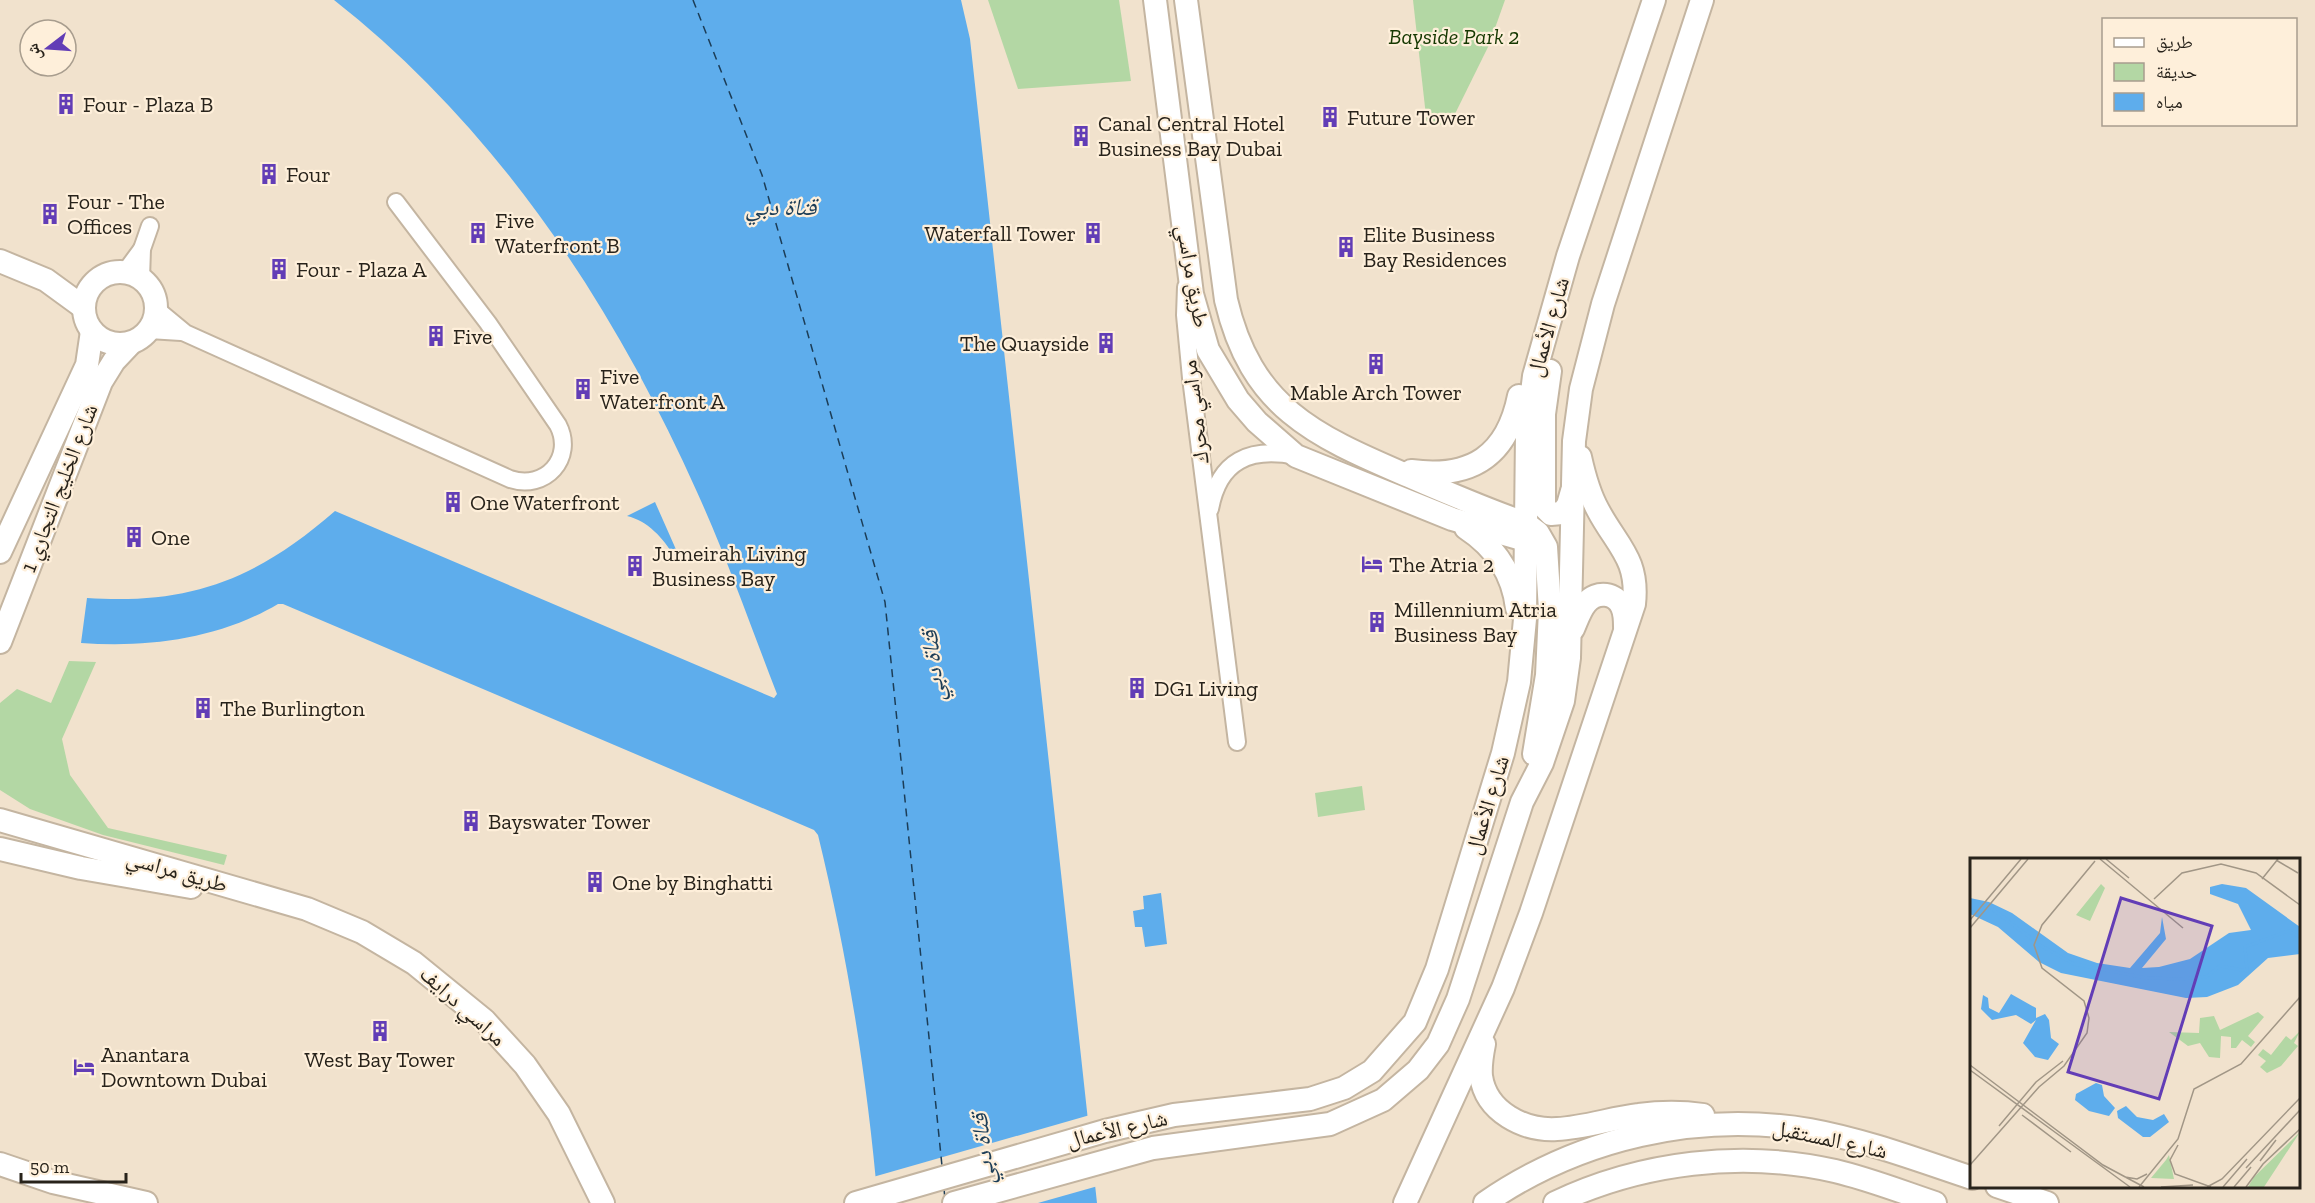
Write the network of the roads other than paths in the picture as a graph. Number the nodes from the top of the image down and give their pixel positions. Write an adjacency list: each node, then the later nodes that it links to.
1 (1155, 0): 5 (street, طريق مراسي)
2 (1186, 0): 21 (street, طريق مراسي)
3 (1654, 0): 7 (street, شارع الأعمال)
4 (1702, 0): 19 (street, شارع الأعمال)
5 (1174, 146): 6 (street); 12 (street, طريق مراسي)
6 (1156, 162)
7 (1594, 177): 10 (street, شارع الأعمال); 22 (street)
8 (396, 202): 17 (street)
9 (150, 226): 13 (street)
10 (1568, 256): 21 (street); 26 (street, شارع الأعمال)
11 (0, 261): 14 (street)
12 (1188, 266): 20 (street, طريق مراسي); 24 (street, مراسي محرك)
13 (133, 275): 15 (street); 17 (street)
14 (46, 280): 15 (street); 16 (street)
15 (91, 285): 16 (street)
16 (83, 307): 18 (street)
17 (145, 327): 18 (street); 30 (street, شارع الخليج التجاري 1)
18 (92, 332): 27 (street, شارع الخليج التجاري 1)
19 (1576, 418): 22 (street, شارع الأعمال); 28 (street)
20 (1296, 456): 23 (street, طريق مراسي); 24 (street, مراسي محرك)
21 (1389, 467): 26 (street, طريق مراسي)
22 (1572, 488): 25 (street, شارع الأعمال)
23 (1452, 519): 26 (street, طريق مراسي); 31 (street)
24 (1208, 522): 32 (street, مراسي محرك)
25 (1571, 526): 26 (street); 29 (street, شارع الأعمال)
26 (1531, 534): 31 (street, شارع الأعمال); 33 (street)
27 (0, 552)
28 (1626, 627): 29 (street); 37 (street)
29 (1570, 636): 33 (street, شارع الأعمال)
30 (0, 642)
31 (1523, 654): 44 (street, شارع الأعمال)
32 (1237, 742)
33 (1522, 802): 45 (street, شارع الأعمال)
34 (4, 818): 36 (street, طريق مراسي)
35 (6, 852): 36 (street, طريق مراسي)
36 (249, 892): 43 (street, مراسي درايف)
37 (1488, 1018): 38 (street); 46 (street)
38 (1740, 1124): 40 (street, شارع المستقبل); 47 (street, شارع المستقبل)
39 (0, 1164): 42 (street)
40 (1970, 1178)
41 (2003, 1188): 50 (street)
42 (146, 1203)
43 (603, 1203)
44 (856, 1203)
45 (954, 1203)
46 (1405, 1203)
47 (1485, 1203)
48 (1555, 1203): 49 (street, شارع المستقبل)
49 (1935, 1203)
50 (2047, 1203)

